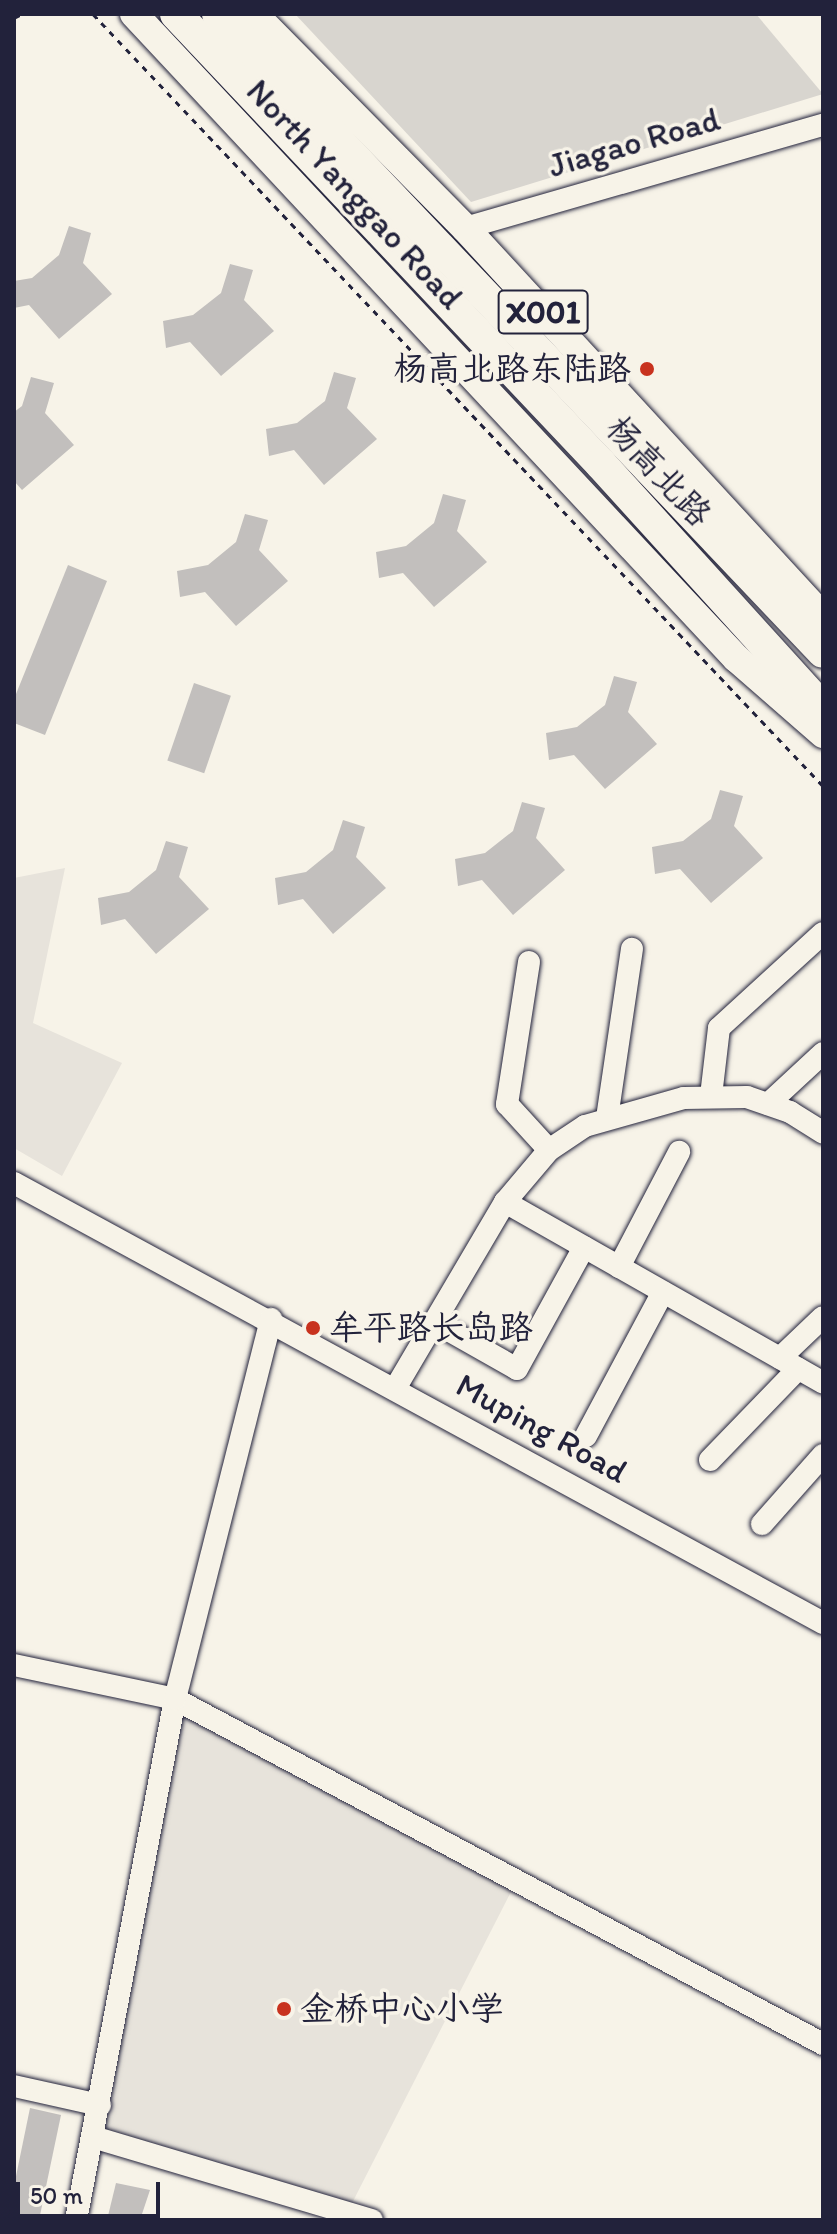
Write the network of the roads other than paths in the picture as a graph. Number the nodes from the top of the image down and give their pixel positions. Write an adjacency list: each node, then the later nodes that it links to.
1 (134, 14): 10 (main road, North Yanggao Road / X001)
2 (176, 14): 9 (highway, 杨高北路 / X001)
3 (218, 14): 8 (highway, 杨高北路 / X001)
4 (254, 14): 6 (main road, North Yanggao Road / X001)
5 (823, 125): 6 (street, Jiagao Road)
6 (465, 228): 7 (main road, North Yanggao Road / X001)
7 (823, 617)
8 (823, 652)
9 (823, 709)
10 (823, 734)
11 (823, 933): 15 (street)
12 (632, 949): 17 (street)
13 (529, 962): 19 (street)
14 (823, 1053): 16 (street)
15 (711, 1096): 16 (street); 17 (street)
16 (768, 1104): 18 (street)
17 (607, 1118): 19 (street)
18 (823, 1133)
19 (549, 1150): 22 (street)
20 (679, 1152): 24 (street)
21 (14, 1183): 27 (street, Muping Road)
22 (505, 1202): 23 (street); 28 (street)
23 (584, 1247): 24 (street); 28 (street)
24 (619, 1267): 25 (street)
25 (663, 1292): 29 (street); 32 (street)
26 (823, 1317): 29 (street)
27 (271, 1319): 31 (street, Muping Road); 38 (street)
28 (434, 1322): 31 (street)
29 (789, 1364): 30 (street); 34 (street)
30 (823, 1383)
31 (396, 1387): 36 (street, Muping Road)
32 (586, 1436)
33 (823, 1455): 35 (street)
34 (710, 1460)
35 (762, 1524)
36 (823, 1623)
37 (14, 1665): 38 (street)
38 (175, 1699): 39 (street); 41 (street)
39 (823, 2044)
40 (14, 2086): 41 (street)
41 (100, 2105): 42 (street)
42 (93, 2137): 43 (street); 44 (street)
43 (76, 2220)
44 (372, 2220)

